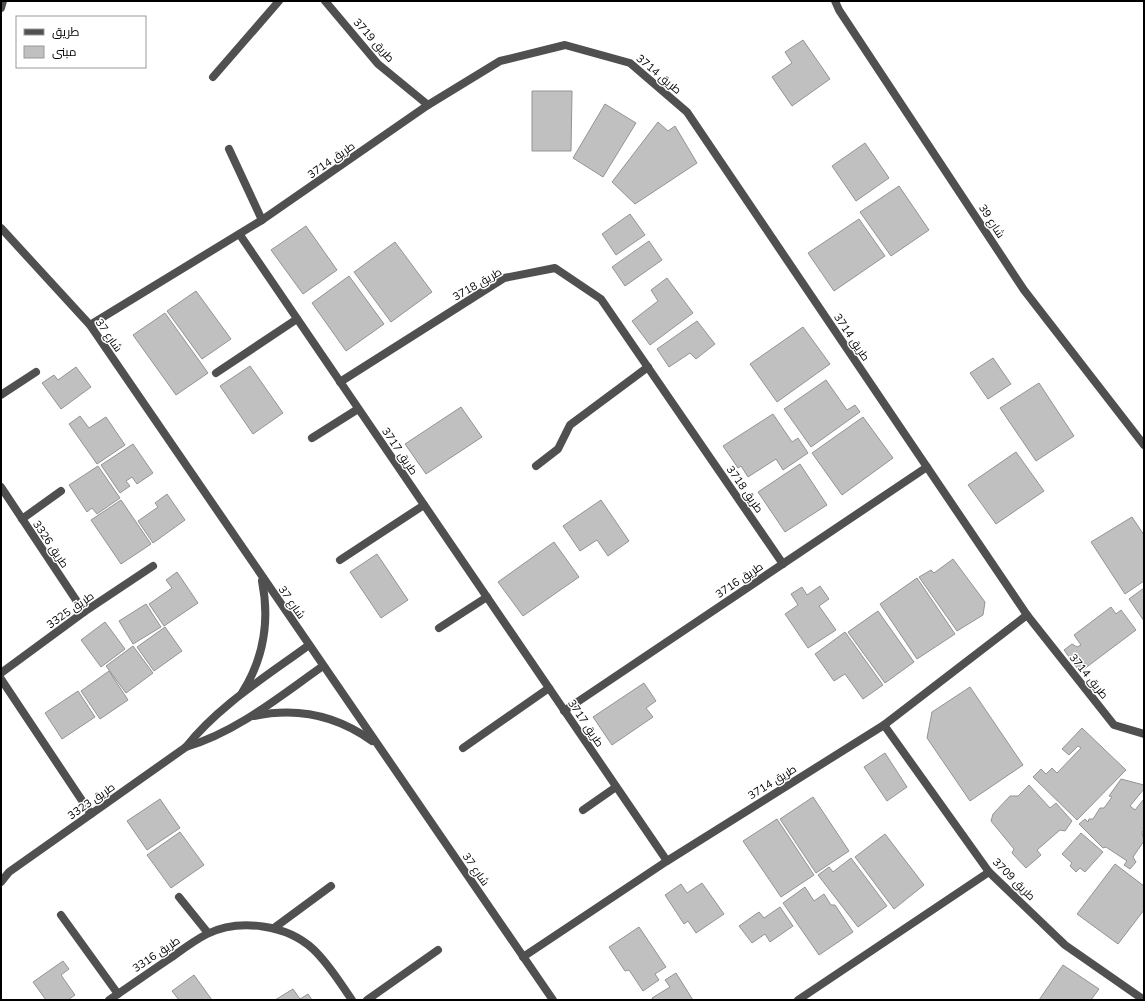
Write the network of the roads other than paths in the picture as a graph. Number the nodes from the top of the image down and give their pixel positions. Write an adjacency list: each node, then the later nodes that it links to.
1 (4, 1): 5 (street)
2 (279, 1): 6 (street)
3 (325, 1): 7 (street, طريق 3719)
4 (835, 1): 21 (street, شارع 39)
5 (1, 8)
6 (213, 77)
7 (428, 105): 9 (street, طريق 3714); 23 (street, طريق 3714)
8 (229, 149): 9 (street)
9 (262, 220): 11 (street, طريق 3714)
10 (1, 228): 13 (street, شارع 37)
11 (240, 234): 12 (street, طريق 3717); 13 (street, طريق 3714)
12 (297, 319): 16 (street); 17 (street, طريق 3717)
13 (90, 326): 31 (street, شارع 37)
14 (648, 367): 17 (street, طريق 3718); 22 (street); 29 (street, طريق 3718)
15 (36, 372): 18 (street)
16 (216, 373)
17 (340, 382): 19 (street, طريق 3717)
18 (1, 395)
19 (358, 409): 20 (street); 26 (street, طريق 3717)
20 (312, 438)
21 (1144, 445)
22 (536, 466)
23 (927, 467): 29 (street, طريق 3716); 34 (street, طريق 3714)
24 (1, 487): 27 (street, طريق 3326)
25 (61, 491): 27 (street)
26 (424, 505): 28 (street); 32 (street, طريق 3717)
27 (22, 519): 33 (street, طريق 3326)
28 (340, 560)
29 (783, 564): 42 (street, طريق 3716)
30 (153, 566): 33 (street, طريق 3325)
31 (261, 577): 36 (street, شارع 37); 41 (street, طريق 3323)
32 (487, 597): 35 (street); 40 (street, طريق 3717)
33 (84, 612): 38 (street, طريق 3325)
34 (1027, 615): 44 (street, طريق 3714); 45 (street, طريق 3714)
35 (439, 628)
36 (309, 645): 37 (street, شارع 37); 41 (street, طريق 3323)
37 (323, 666): 43 (street, طريق 3323); 46 (street, شارع 37)
38 (1, 674)
39 (1, 680): 51 (street)
40 (549, 688): 42 (street, طريق 3717); 48 (street)
41 (240, 697): 47 (street, طريق 3323)
42 (564, 711): 49 (street, طريق 3717)
43 (250, 717): 46 (street, طريق 3323); 47 (street, طريق 3323)
44 (884, 725): 52 (street, طريق 3714); 53 (street, طريق 3709)
45 (1144, 734)
46 (377, 745): 62 (street, شارع 37)
47 (186, 747): 51 (street, طريق 3323)
48 (463, 748)
49 (616, 786): 50 (street); 52 (street, طريق 3717)
50 (583, 810)
51 (91, 814): 54 (street, طريق 3323)
52 (667, 861): 62 (street, طريق 3714)
53 (988, 872): 68 (street); 69 (street, طريق 3709)
54 (5, 873): 55 (street, طريق 3323)
55 (1, 882)
56 (331, 886): 59 (street)
57 (179, 897): 60 (street)
58 (61, 915): 63 (street)
59 (274, 928): 60 (street, طريق 3316); 65 (street, طريق 3316)
60 (208, 933): 63 (street, طريق 3316)
61 (438, 950): 66 (street)
62 (523, 957): 67 (street, شارع 37)
63 (118, 994): 64 (street, طريق 3316)
64 (109, 1000)
65 (352, 1000)
66 (367, 1000)
67 (553, 1000)
68 (798, 1000)
69 (1144, 1000)

